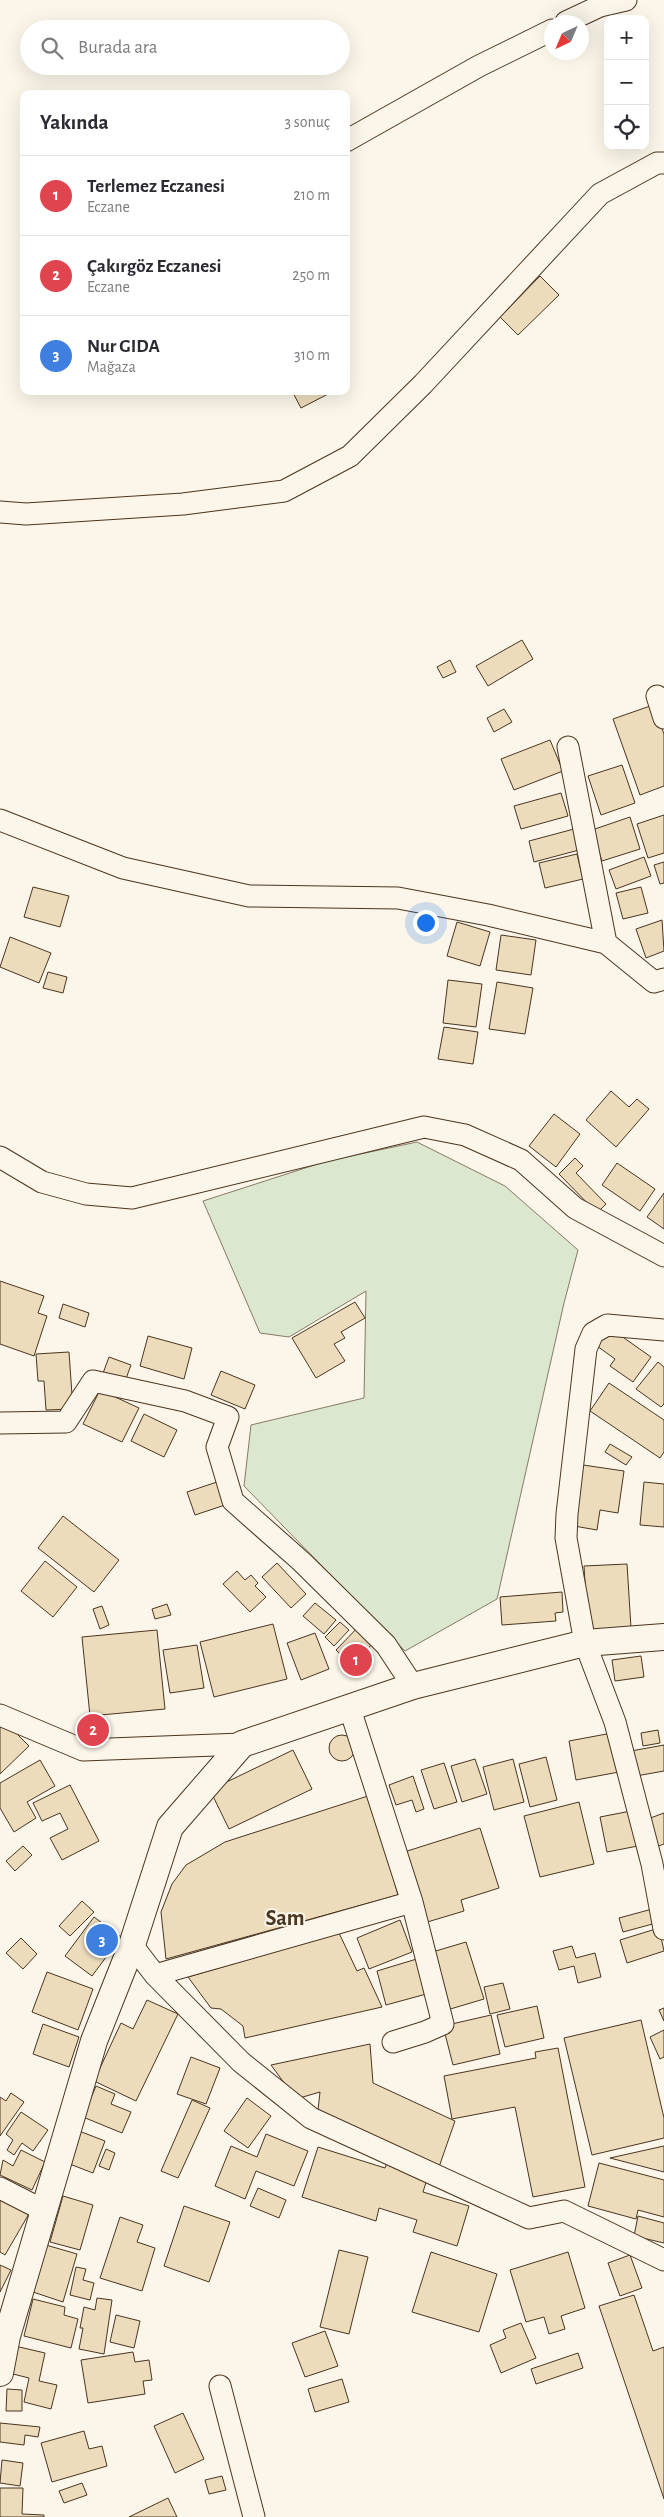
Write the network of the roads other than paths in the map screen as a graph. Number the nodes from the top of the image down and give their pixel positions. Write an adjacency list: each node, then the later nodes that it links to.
1 (626, 0): 2 (street)
2 (581, 15)
3 (544, 34): 4 (street)
4 (350, 139)
5 (664, 163): 6 (street)
6 (0, 512)
7 (657, 696): 8 (street)
8 (664, 718)
9 (568, 747): 11 (street)
10 (0, 820): 11 (street)
11 (606, 943): 12 (street)
12 (664, 979)
13 (0, 1157): 14 (street)
14 (664, 1256)
15 (664, 1330): 18 (street)
16 (0, 1423): 19 (street)
17 (664, 1637): 18 (street)
18 (585, 1643): 19 (street); 23 (street)
19 (414, 1686): 20 (street)
20 (350, 1709): 22 (street); 24 (street)
21 (0, 1715): 22 (street)
22 (242, 1744): 26 (street)
23 (658, 1863): 25 (street)
24 (412, 1902): 27 (street); 28 (street)
25 (664, 1929)
26 (132, 1945): 27 (street); 30 (street)
27 (155, 1975): 31 (street)
28 (393, 2042)
29 (0, 2188): 30 (street)
30 (43, 2210): 32 (street)
31 (664, 2260)
32 (3, 2334): 33 (street)
33 (0, 2373)
34 (220, 2386): 35 (street)
35 (254, 2517)

